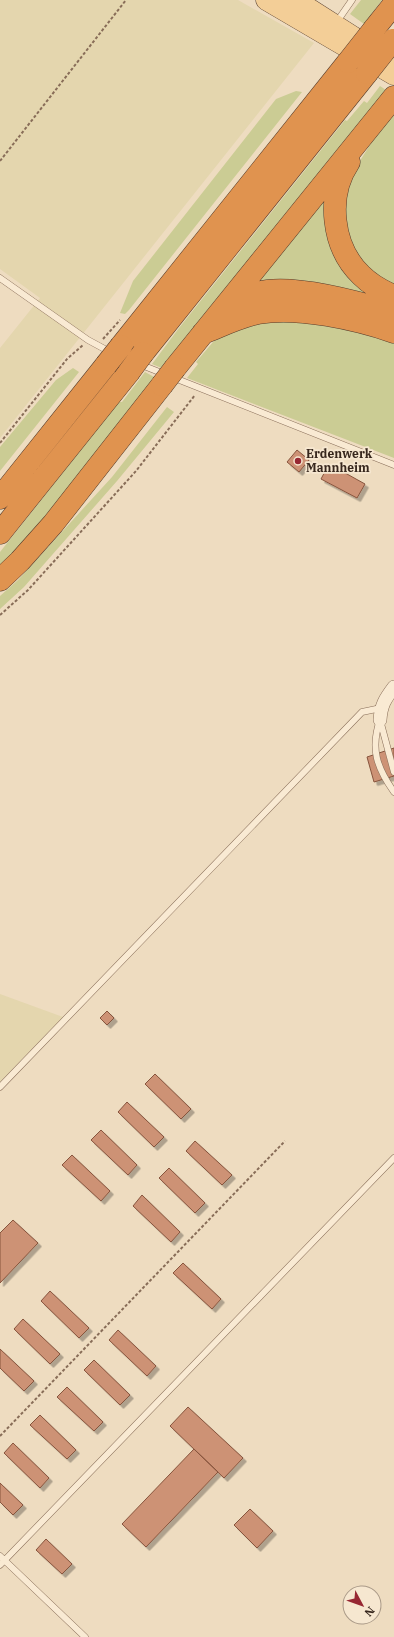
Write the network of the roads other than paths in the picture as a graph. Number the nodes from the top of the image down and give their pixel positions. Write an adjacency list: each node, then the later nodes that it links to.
1 (266, 0): 7 (main road)
2 (296, 0): 5 (main road)
3 (352, 0): 5 (lane)
4 (394, 4): 16 (highway, bridge)
5 (335, 25): 6 (main road)
6 (394, 46): 16 (highway, bridge)
7 (394, 75)
8 (394, 97): 9 (highway)
9 (380, 114): 11 (highway); 12 (highway)
10 (0, 278): 16 (lane)
11 (394, 296)
12 (220, 311): 13 (highway); 15 (highway)
13 (394, 313)
14 (394, 332): 15 (highway)
15 (202, 334): 20 (highway, bridge)
16 (121, 357): 17 (lane); 18 (highway); 19 (highway)
17 (394, 465)
18 (0, 498)
19 (0, 533)
20 (0, 580)
21 (394, 687): 22 (street)
22 (380, 714): 23 (lane); 24 (lane); 25 (lane)
23 (394, 772)
24 (394, 792)
25 (0, 1087)
26 (394, 1158): 27 (lane)
27 (2, 1558): 28 (lane); 29 (lane)
28 (0, 1565)
29 (85, 1637)

